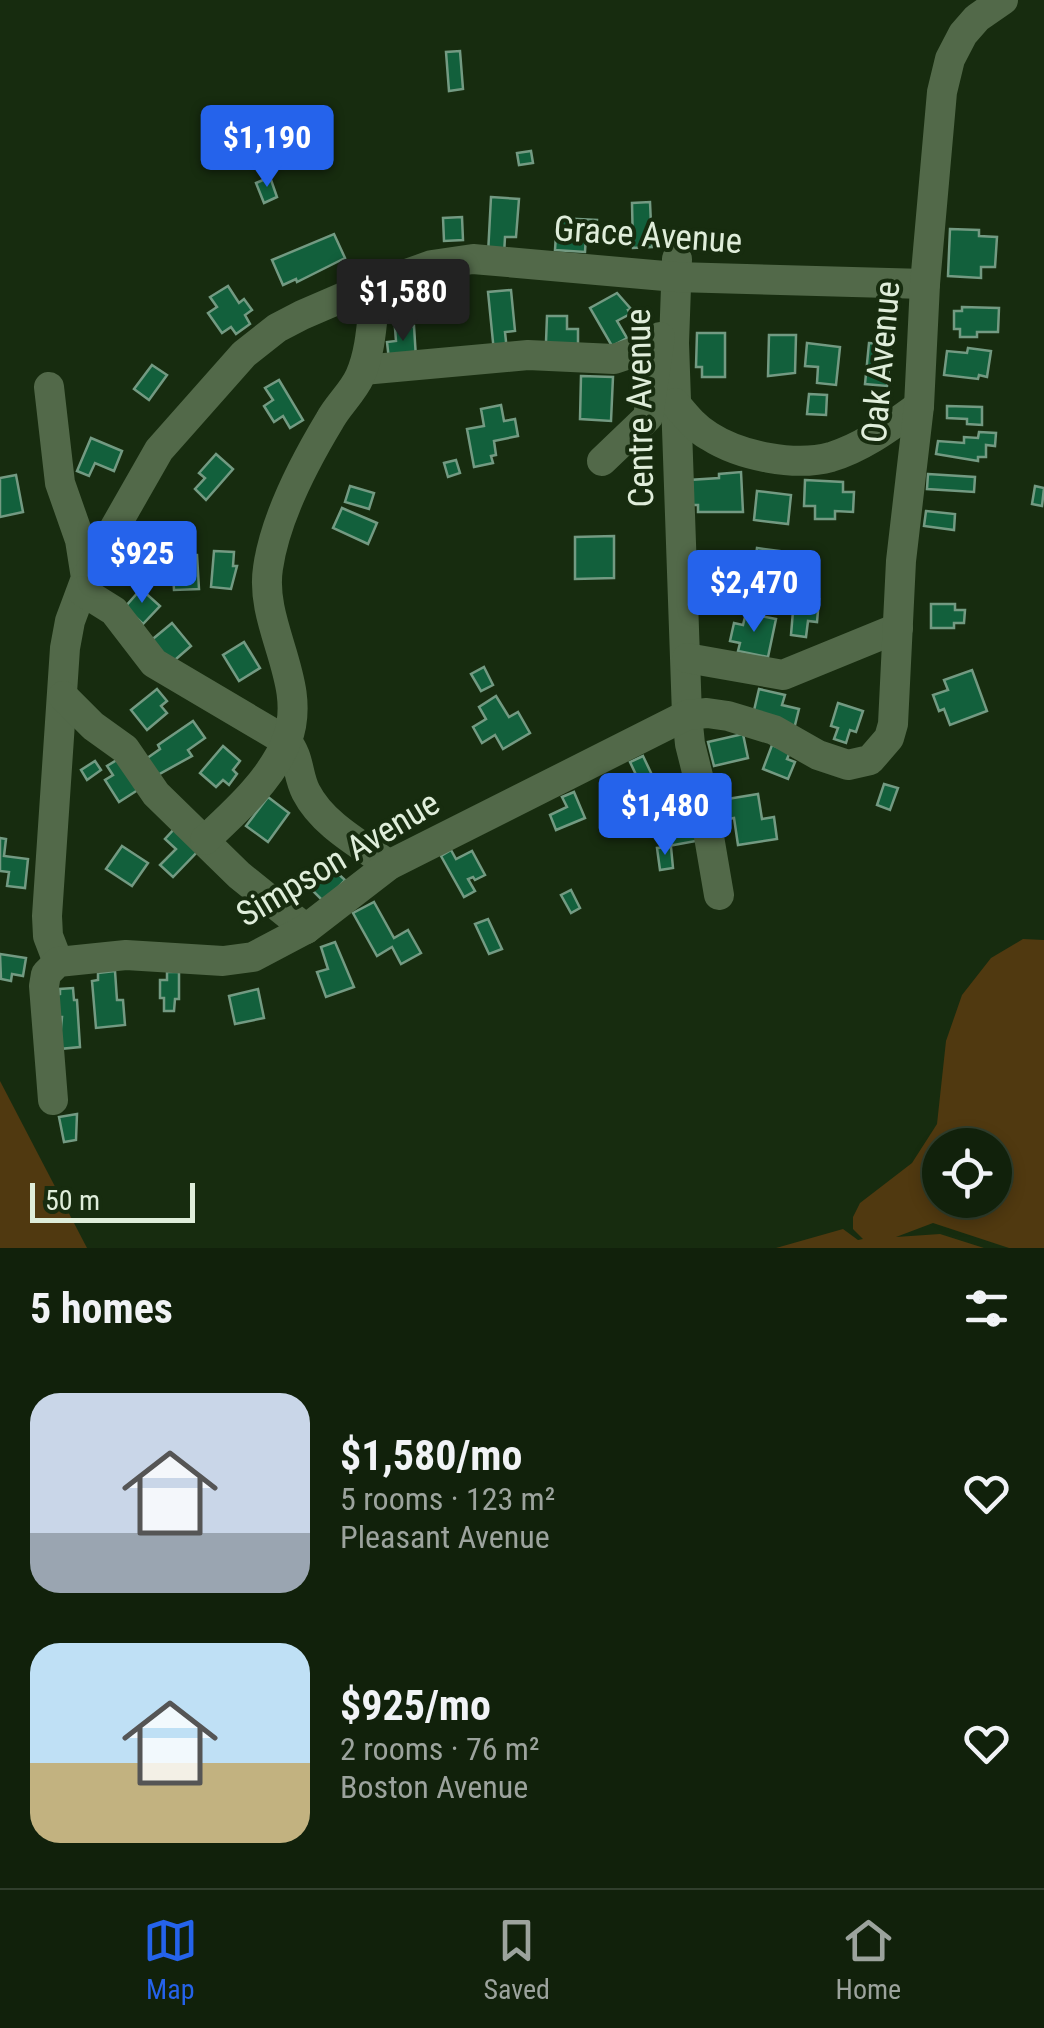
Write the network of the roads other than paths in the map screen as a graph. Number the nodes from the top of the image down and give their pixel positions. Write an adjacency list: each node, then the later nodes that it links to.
1 (1003, 0): 3 (street, Oak Avenue)
2 (676, 266): 3 (street, Grace Avenue); 4 (street, Grace Avenue); 5 (street, Centre Avenue)
3 (925, 284): 10 (street, Oak Avenue)
4 (376, 286): 7 (street); 12 (street, Grace Avenue)
5 (674, 308): 6 (street); 9 (street, Centre Avenue)
6 (659, 344): 7 (street); 11 (street)
7 (363, 370): 17 (street)
8 (49, 387): 12 (street)
9 (676, 403): 10 (street); 14 (street, Centre Avenue)
10 (919, 406): 13 (street, Oak Avenue)
11 (602, 461)
12 (84, 585): 15 (street, Grace Avenue); 17 (street)
13 (898, 628): 14 (street); 16 (street, Oak Avenue)
14 (686, 658): 16 (street, Centre Avenue)
15 (62, 696): 18 (street); 22 (street, Grace Avenue)
16 (688, 715): 19 (street, Simpson Avenue); 20 (street, Centre Avenue)
17 (286, 741): 18 (street); 19 (street)
18 (205, 840): 21 (street)
19 (389, 865): 21 (street, Simpson Avenue)
20 (719, 895)
21 (306, 930): 22 (street, Simpson Avenue)
22 (58, 962): 23 (street)
23 (54, 1100)

